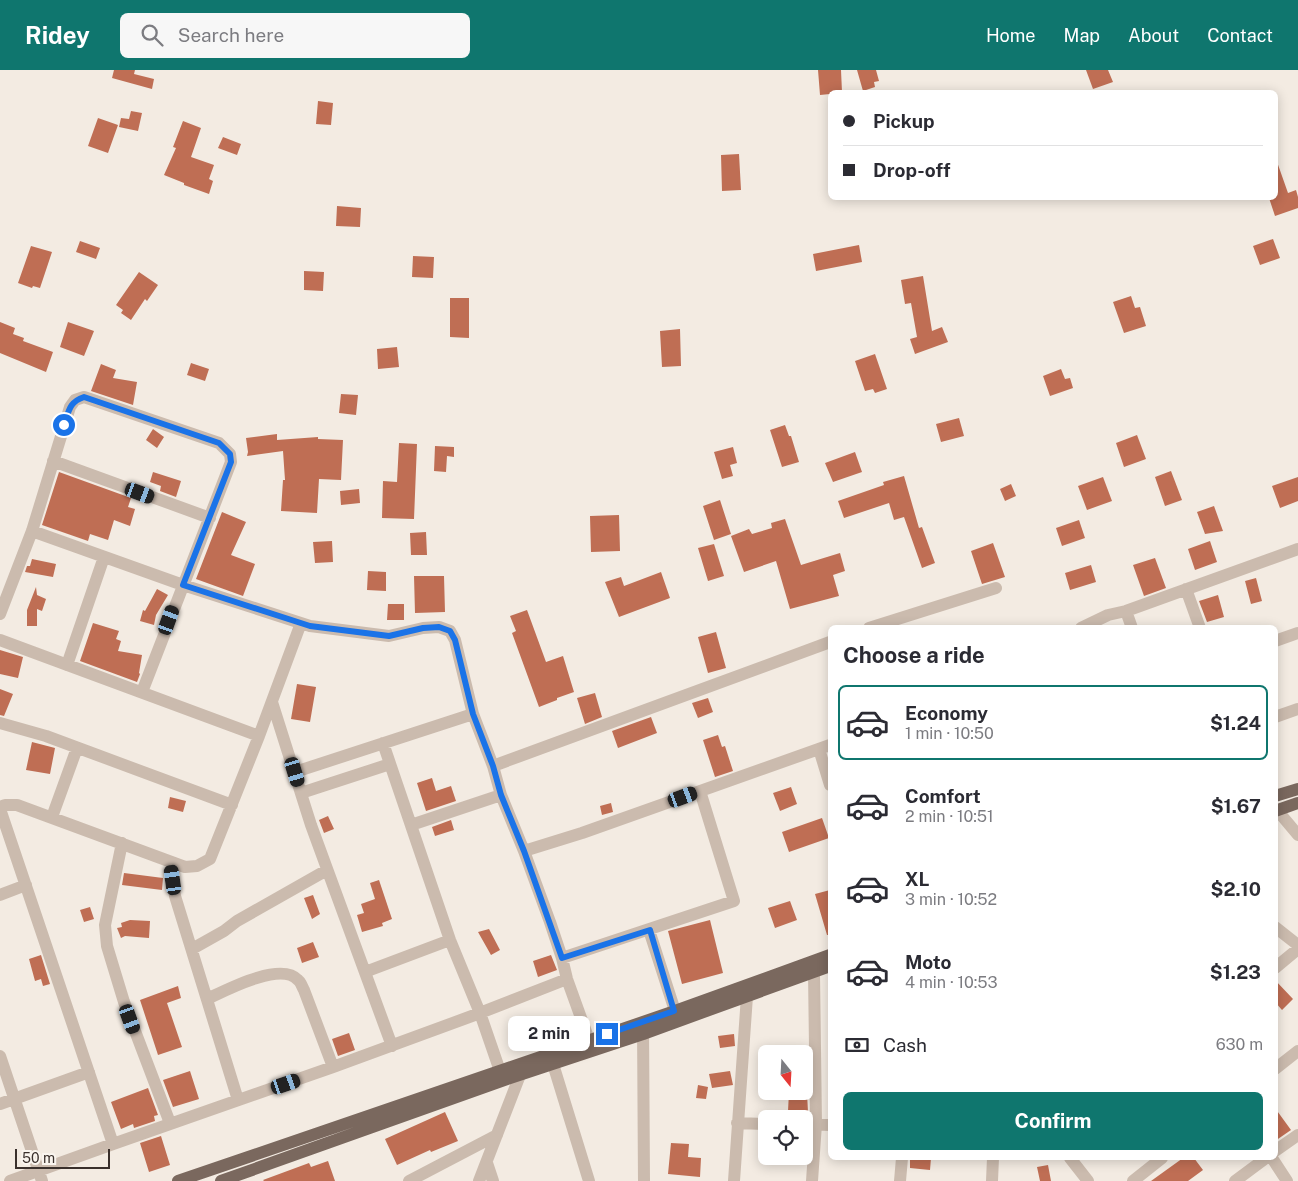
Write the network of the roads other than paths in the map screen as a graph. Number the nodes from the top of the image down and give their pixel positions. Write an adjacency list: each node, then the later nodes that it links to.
1 (53, 461): 2 (street); 2 (street); 3 (street)
2 (210, 518): 6 (street)
3 (32, 531): 5 (street); 10 (street)
4 (1298, 549): 8 (street)
5 (104, 556): 6 (street); 20 (street)
6 (183, 585): 11 (street); 21 (street)
7 (996, 588): 12 (street)
8 (1186, 590): 9 (street); 15 (street)
9 (1126, 611): 13 (street); 14 (street)
10 (0, 614)
11 (301, 623): 22 (street); 24 (street)
12 (879, 625)
13 (1087, 625)
14 (1131, 625)
15 (1199, 625)
16 (1298, 633): 18 (street)
17 (0, 640): 20 (street)
18 (1278, 640)
19 (828, 643): 32 (street)
20 (67, 665): 21 (street)
21 (142, 692): 27 (street)
22 (272, 702): 27 (street); 33 (street)
23 (1298, 709): 25 (street)
24 (473, 714): 28 (street); 32 (street)
25 (1278, 716)
26 (0, 723): 30 (street)
27 (259, 736): 41 (street)
28 (383, 743): 31 (street); 33 (street)
29 (824, 747): 34 (street); 36 (street)
30 (77, 748): 41 (street); 45 (street)
31 (390, 764): 37 (street); 46 (street)
32 (493, 766): 38 (street)
33 (295, 772): 37 (street)
34 (828, 772)
35 (1298, 789): 39 (main road)
36 (700, 791): 49 (street); 55 (street)
37 (301, 792): 51 (street)
38 (501, 795): 46 (street); 49 (street)
39 (1278, 795)
40 (1298, 803): 43 (main road)
41 (232, 805): 50 (street)
42 (0, 808): 45 (street); 52 (street)
43 (1278, 809)
44 (1278, 812): 47 (street)
45 (52, 817): 48 (street)
46 (411, 825): 56 (street)
47 (1298, 835)
48 (122, 843): 50 (street); 86 (street)
49 (524, 851): 61 (street)
50 (171, 863): 58 (street)
51 (328, 870): 58 (street); 65 (street)
52 (26, 885): 53 (street); 80 (street)
53 (0, 895)
54 (1278, 929): 57 (street)
55 (650, 930): 61 (street); 69 (street)
56 (450, 940): 65 (street); 70 (street)
57 (1298, 945)
58 (192, 949): 68 (street)
59 (1298, 949): 64 (street)
60 (828, 956): 62 (main road)
61 (562, 958): 66 (street)
62 (815, 966): 63 (main road); 67 (main road); 85 (street)
63 (828, 966)
64 (1278, 966)
65 (365, 972): 73 (street)
66 (567, 979): 70 (street); 72 (street)
67 (749, 990): 69 (main road); 71 (main road); 87 (street)
68 (207, 999): 77 (street); 83 (street)
69 (674, 1011): 71 (main road)
70 (480, 1013): 73 (street); 79 (street)
71 (643, 1028): 72 (main road); 76 (main road); 111 (street)
72 (588, 1040): 79 (main road)
73 (392, 1046): 77 (street)
74 (1298, 1051): 78 (street)
75 (0, 1056): 82 (street)
76 (553, 1064): 81 (main road); 110 (street)
77 (333, 1067): 83 (street)
78 (1278, 1067)
79 (500, 1070): 105 (main road)
80 (90, 1072): 82 (street); 93 (street)
81 (520, 1075): 91 (street); 106 (main road)
82 (14, 1099): 84 (street); 103 (street)
83 (238, 1100): 86 (street)
84 (0, 1104)
85 (810, 1110)
86 (170, 1123): 93 (street)
87 (737, 1123): 88 (street); 112 (street)
88 (758, 1124)
89 (813, 1124): 90 (street)
90 (828, 1125)
91 (497, 1134): 101 (street); 107 (street)
92 (1298, 1135): 94 (street)
93 (113, 1144): 103 (street)
94 (1278, 1149)
95 (902, 1160): 114 (street)
96 (993, 1160): 115 (street)
97 (1072, 1160): 116 (street)
98 (1159, 1160): 117 (street)
99 (1263, 1160): 118 (street)
100 (1273, 1160): 119 (street)
101 (487, 1163): 108 (street); 109 (street)
102 (811, 1165): 113 (street)
103 (40, 1176): 104 (street)
104 (10, 1181)
105 (178, 1181)
106 (221, 1181)
107 (409, 1181)
108 (479, 1181)
109 (493, 1181)
110 (589, 1181)
111 (644, 1181)
112 (734, 1181)
113 (812, 1181)
114 (900, 1181)
115 (992, 1181)
116 (1088, 1181)
117 (1133, 1181)
118 (1235, 1181)
119 (1287, 1181)

